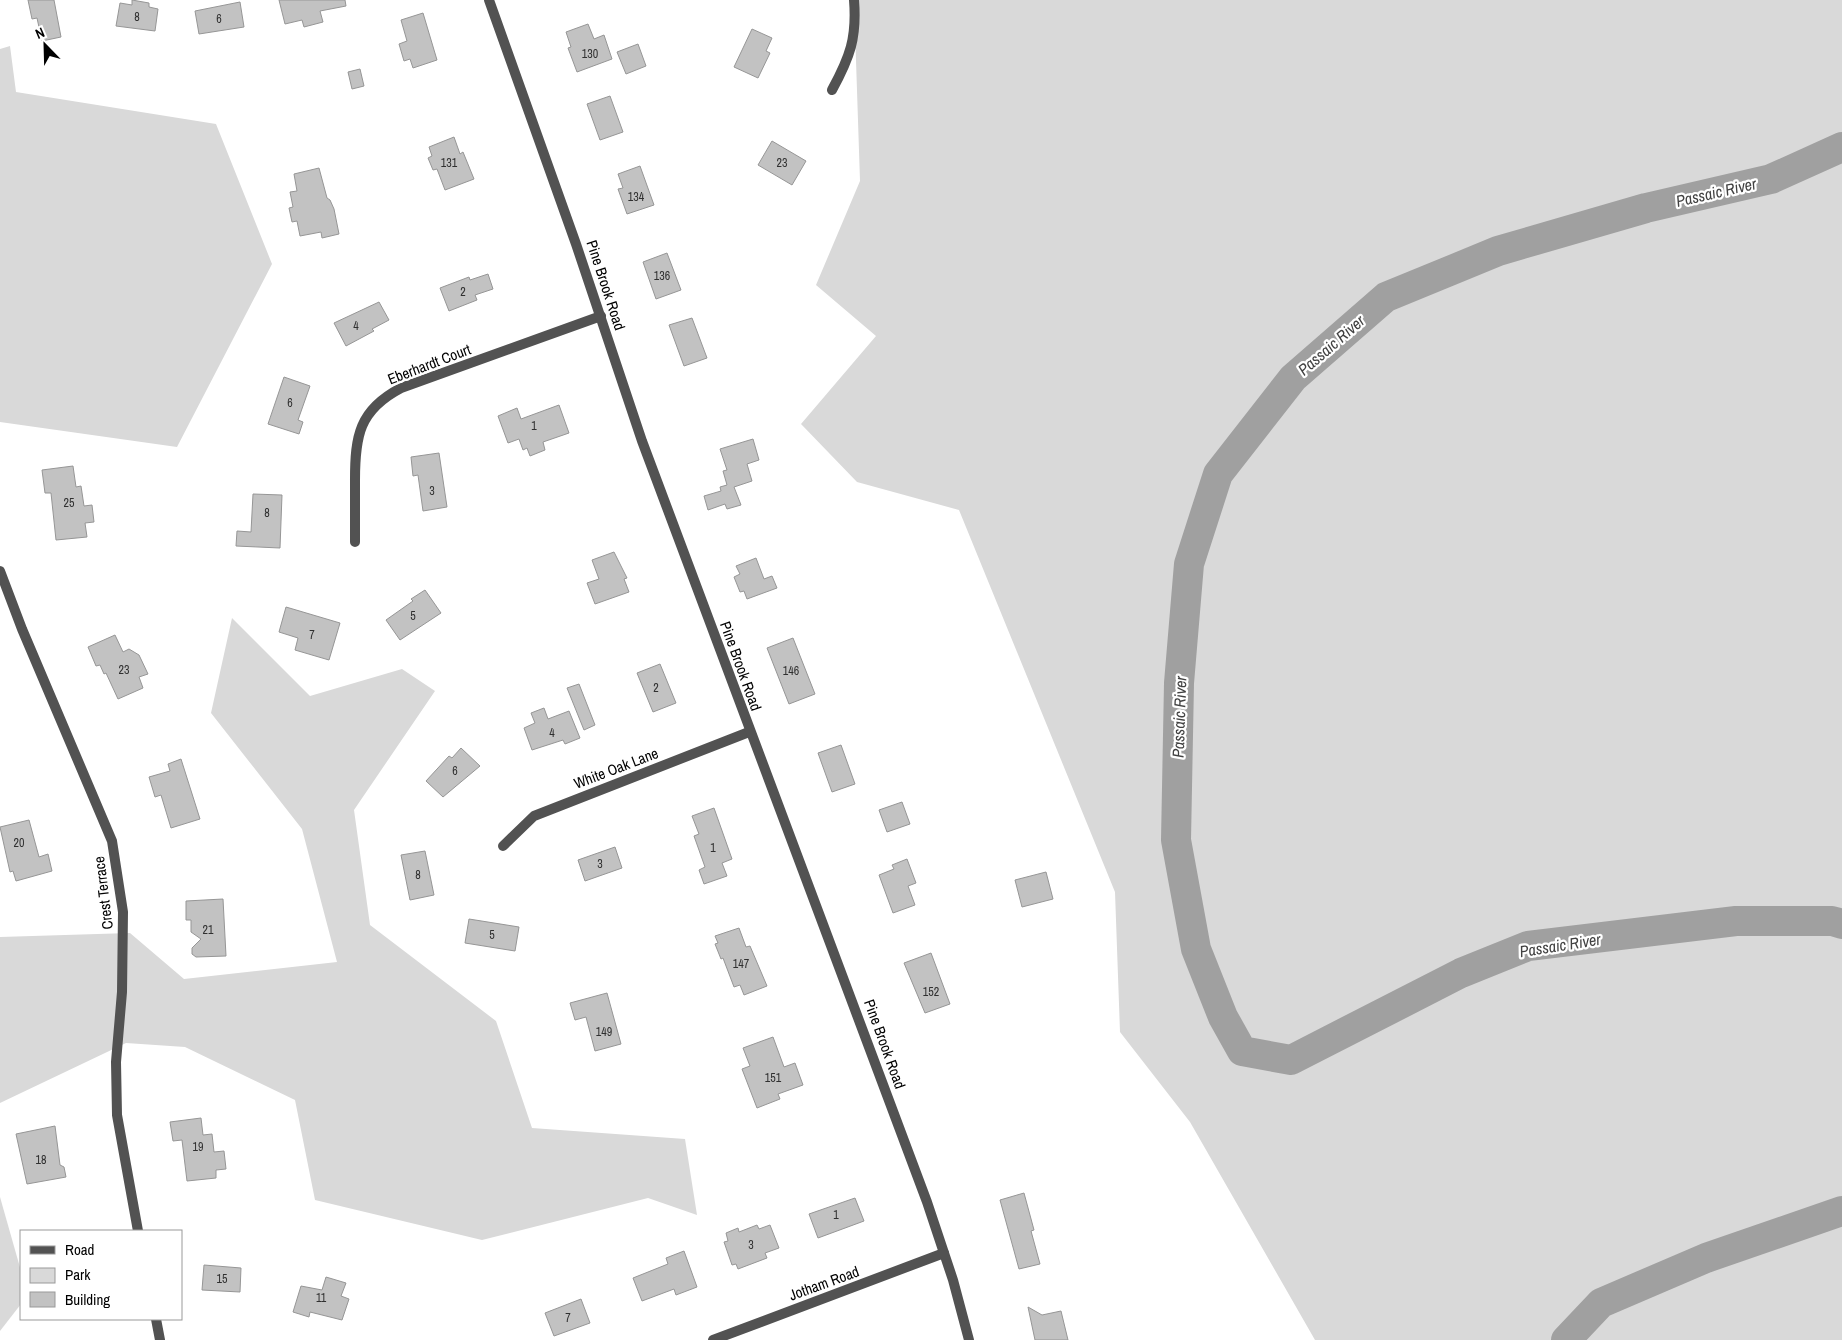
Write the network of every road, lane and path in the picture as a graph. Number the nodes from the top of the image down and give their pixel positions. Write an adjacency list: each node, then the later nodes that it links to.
1 (489, 0): 4 (street, Pine Brook Road)
2 (854, 0): 3 (street)
3 (832, 90)
4 (601, 316): 5 (street, Eberhardt Court); 7 (street, Pine Brook Road)
5 (355, 542)
6 (0, 571): 9 (street, Crest Terrace)
7 (749, 732): 8 (street, White Oak Lane); 10 (street, Pine Brook Road)
8 (503, 846)
9 (138, 1230)
10 (944, 1253): 13 (street, Jotham Road); 14 (street, Pine Brook Road)
11 (156, 1320): 12 (street)
12 (160, 1340)
13 (713, 1340)
14 (969, 1340)

